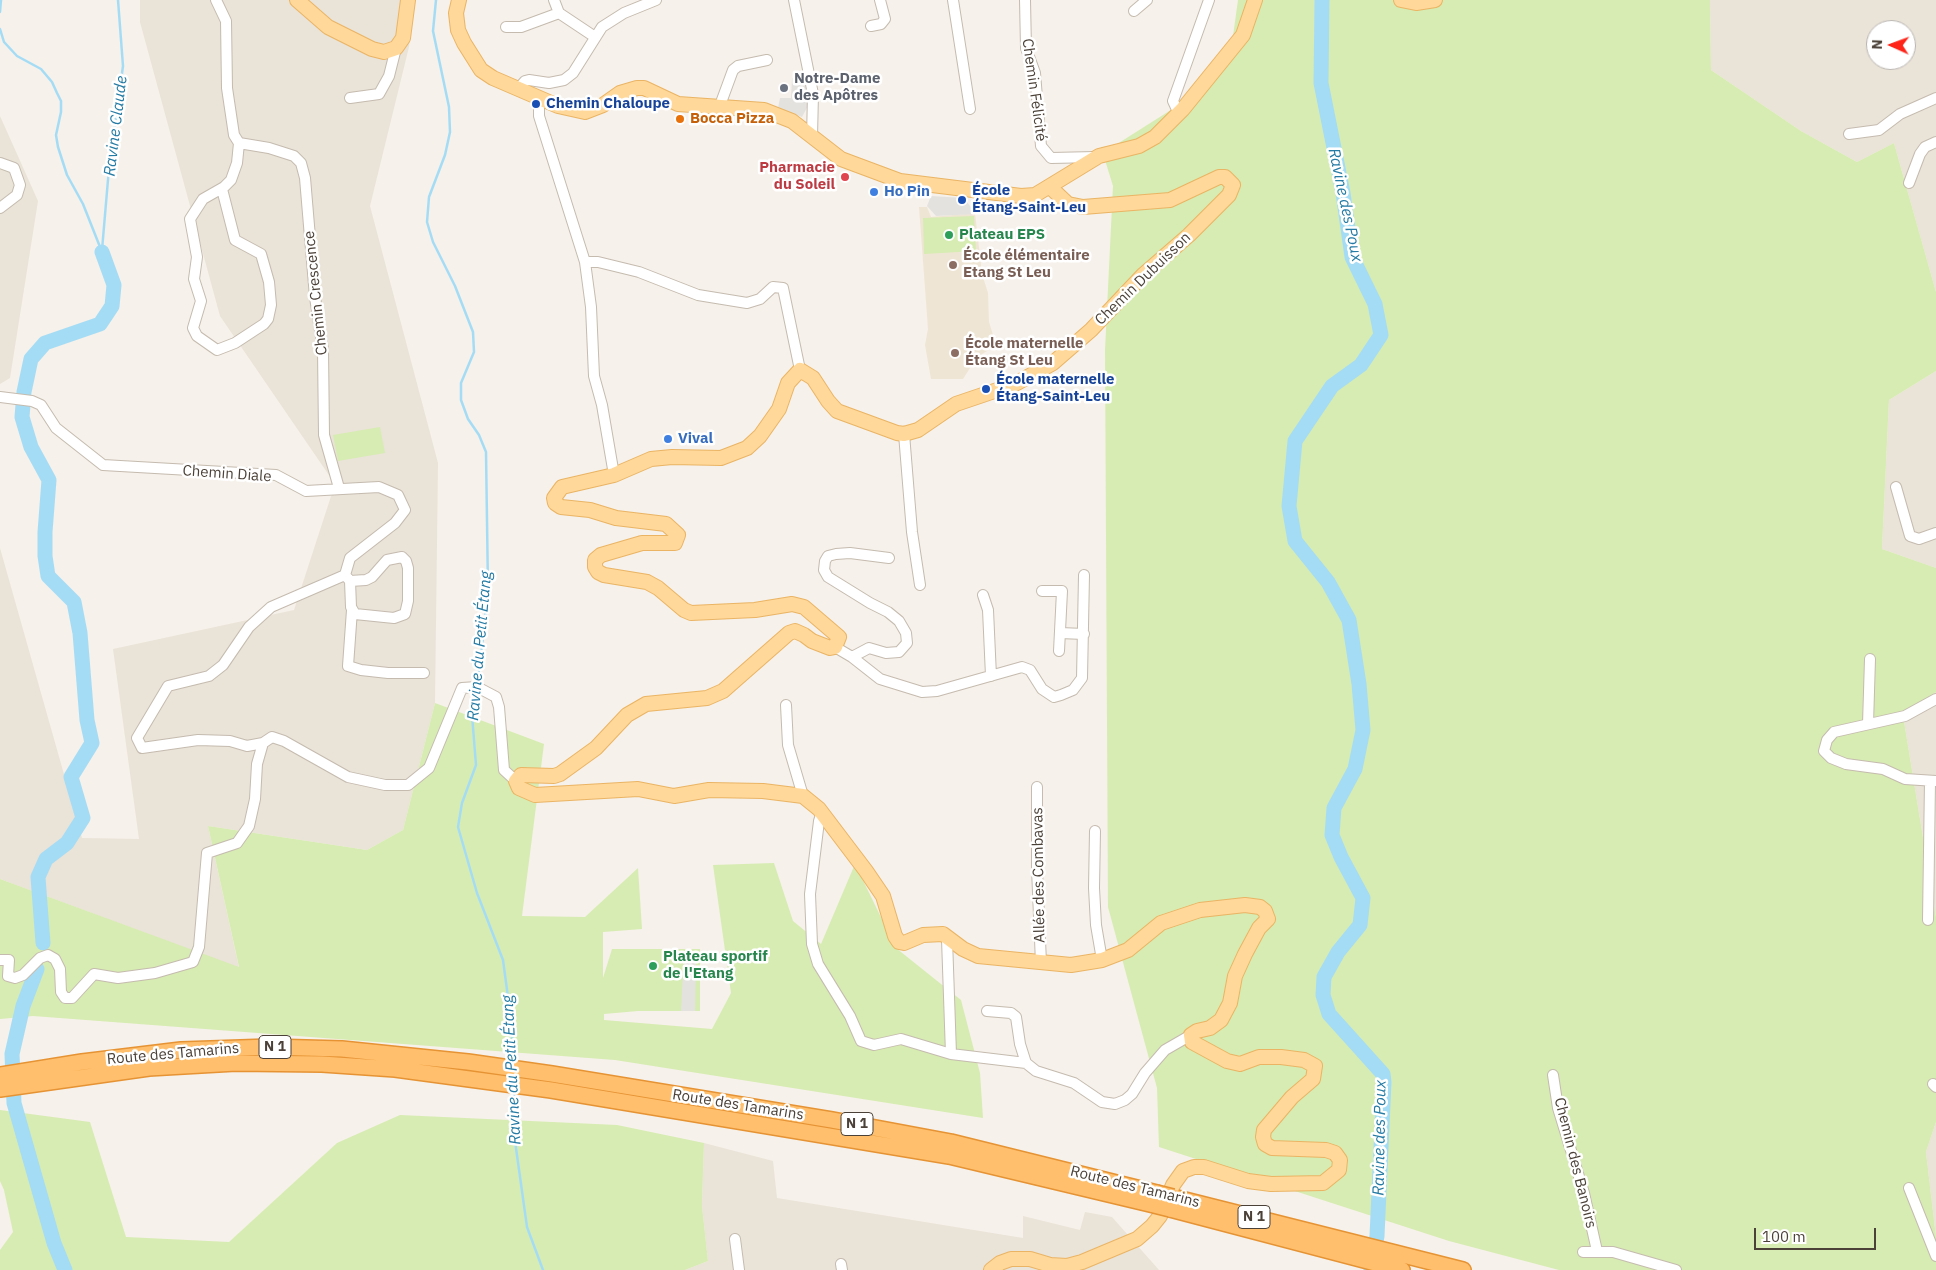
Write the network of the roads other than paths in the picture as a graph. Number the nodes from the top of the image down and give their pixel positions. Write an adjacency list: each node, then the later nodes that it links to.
1 (216, 0): 33 (street)
2 (296, 0): 21 (main road)
3 (408, 0): 21 (main road)
4 (459, 0): 23 (main road)
5 (554, 0): 17 (street)
6 (656, 0): 20 (street)
7 (794, 0): 31 (street)
8 (880, 0): 18 (street)
9 (953, 0): 28 (street)
10 (1025, 0): 34 (street, Chemin Félicité)
11 (1147, 0): 16 (street)
12 (1209, 0): 29 (street)
13 (1255, 0): 29 (main road)
14 (1401, 0): 15 (main road)
15 (1435, 0)
16 (1134, 11)
17 (559, 12): 19 (street); 20 (street)
18 (871, 26)
19 (506, 27)
20 (595, 37): 23 (street)
21 (396, 48): 24 (street)
22 (767, 60): 27 (street)
23 (518, 89): 26 (main road)
24 (350, 98)
25 (1936, 98): 30 (street)
26 (539, 99): 27 (main road); 40 (street)
27 (719, 108): 31 (main road)
28 (970, 109)
29 (1178, 114): 34 (main road)
30 (1849, 134)
31 (812, 137): 37 (main road)
32 (1936, 142): 36 (street)
33 (239, 143): 38 (street); 46 (street, Chemin Crescence)
34 (1099, 156): 37 (main road)
35 (0, 163): 39 (street)
36 (1909, 183)
37 (1050, 186): 43 (main road, Chemin Dubuisson)
38 (220, 190): 38 (street)
39 (0, 208)
40 (585, 262): 41 (street); 44 (street)
41 (800, 370): 43 (main road); 44 (main road)
42 (0, 397): 46 (street, Chemin Diale)
43 (904, 434): 51 (street)
44 (614, 475): 57 (main road)
45 (1896, 486): 47 (street)
46 (340, 488): 50 (street, Chemin Diale)
47 (1936, 533)
48 (889, 558): 59 (street)
49 (1084, 575): 56 (street)
50 (348, 578): 54 (street); 54 (street); 66 (street)
51 (920, 585)
52 (1042, 591): 55 (street)
53 (983, 595): 62 (street)
54 (352, 610): 61 (street)
55 (1060, 633): 56 (street); 58 (street)
56 (1084, 634): 62 (street)
57 (835, 647): 59 (street); 67 (main road)
58 (1059, 651)
59 (852, 657): 62 (street)
60 (1870, 659): 65 (street)
61 (424, 673)
62 (991, 676)
63 (1936, 699): 65 (street)
64 (786, 705): 70 (street)
65 (1868, 724): 68 (street)
66 (263, 743): 67 (street); 75 (street)
67 (516, 781): 70 (main road)
68 (1933, 781): 73 (street)
69 (1037, 787): 77 (street, Allée des Combavas)
70 (803, 796): 71 (main road)
71 (822, 812): 74 (main road); 80 (street)
72 (1095, 831): 76 (street)
73 (1928, 920)
74 (947, 939): 77 (main road); 80 (street)
75 (0, 960)
76 (1102, 960): 77 (main road); 79 (main road)
77 (1041, 963)
78 (988, 1011): 81 (street)
79 (1191, 1035): 81 (street); 86 (main road)
80 (951, 1054): 81 (street)
81 (1026, 1063)
82 (0, 1075): 86 (highway, Route des Tamarins / N 1)
83 (1553, 1075): 89 (street, Chemin des Banoirs)
84 (0, 1089): 86 (highway, Route des Tamarins / N 1)
85 (1909, 1188): 91 (street)
86 (1164, 1201): 88 (highway, Route des Tamarins / N 1); 93 (main road)
87 (735, 1239): 92 (street)
88 (1334, 1245): 94 (highway, Route des Tamarins / N 1); 95 (highway, Route des Tamarins / N 1)
89 (1597, 1251): 90 (street, Chemin des Banoirs); 96 (street, Chemin des Banoirs)
90 (1583, 1252)
91 (1936, 1256)
92 (738, 1270)
93 (991, 1270)
94 (1402, 1270)
95 (1463, 1270)
96 (1676, 1270)

